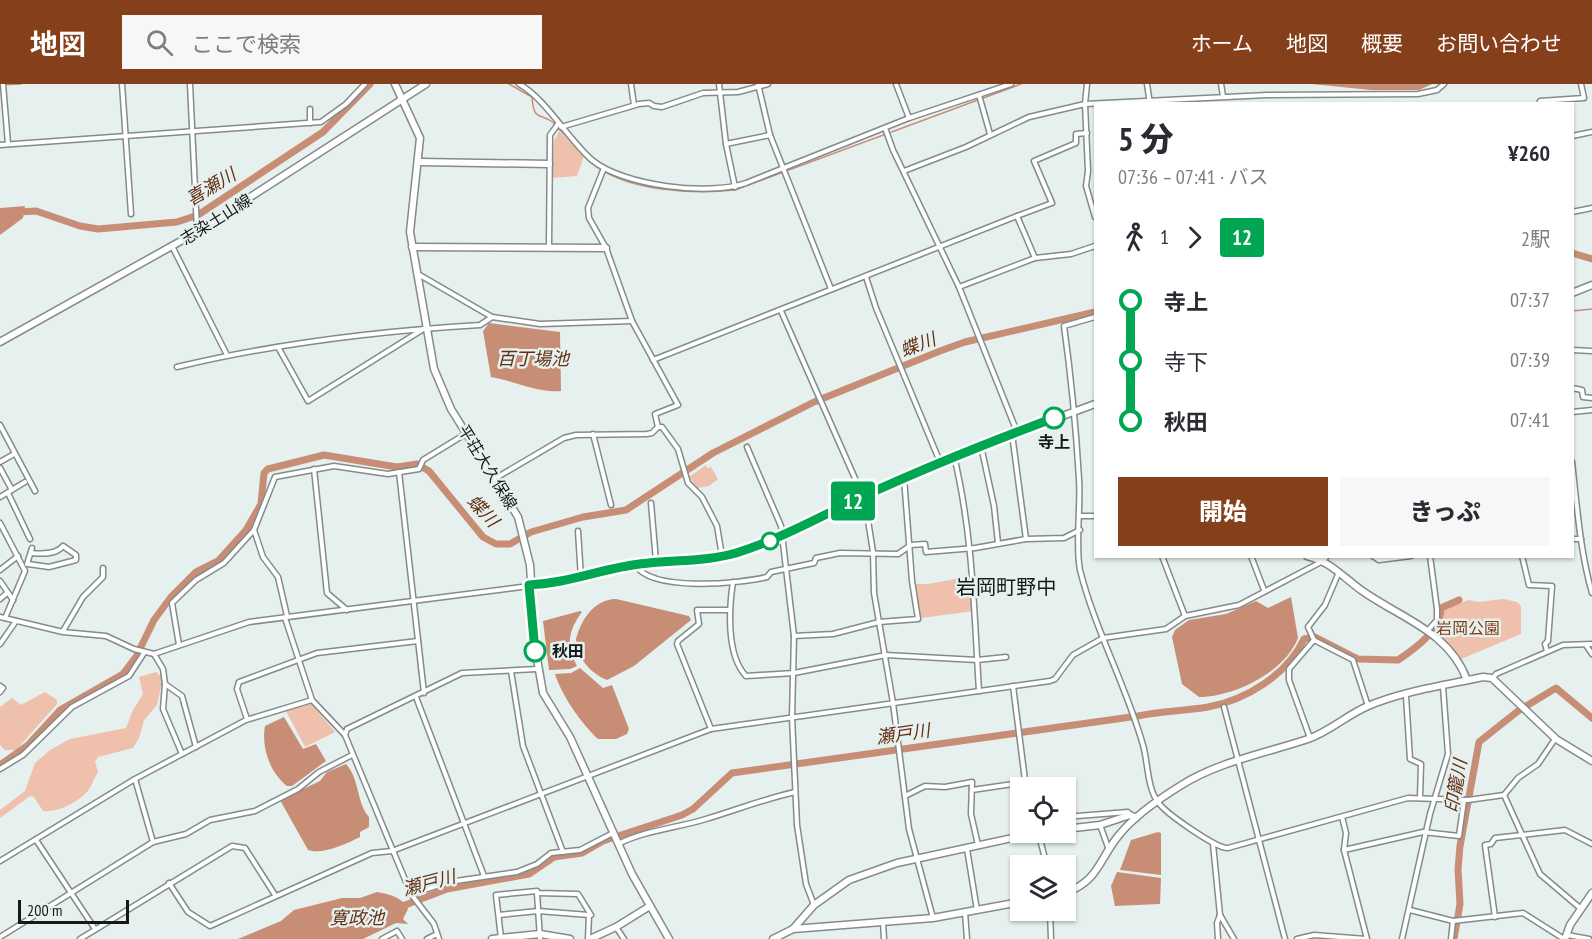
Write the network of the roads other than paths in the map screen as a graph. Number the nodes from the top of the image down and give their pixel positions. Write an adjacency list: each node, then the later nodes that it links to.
1 (3, 84): 41 (street)
2 (122, 84): 39 (street)
3 (189, 84): 34 (street)
4 (364, 84): 31 (street)
5 (395, 84): 22 (street, 平荘大久保線)
6 (426, 84): 22 (street, 志染土山線)
7 (519, 84): 32 (street)
8 (631, 84): 28 (street)
9 (719, 84): 19 (street)
10 (768, 84): 18 (street)
11 (896, 84): 30 (street)
12 (1011, 84): 20 (street)
13 (1087, 84): 26 (street)
14 (1147, 84): 23 (street)
15 (1221, 84): 21 (street)
16 (1444, 84): 21 (street)
17 (1581, 84): 25 (street)
18 (758, 85): 19 (street); 38 (street)
19 (718, 91): 28 (street); 42 (street)
20 (979, 95): 30 (street); 37 (street)
21 (1223, 96): 24 (street)
22 (403, 99): 44 (street, 平荘大久保線); 55 (street, 志染土山線)
23 (1150, 102)
24 (1160, 102)
25 (1540, 102)
26 (1084, 104): 27 (street); 36 (street); 37 (street)
27 (1094, 104)
28 (634, 105): 32 (street)
29 (310, 109): 31 (street)
30 (909, 118): 33 (street)
31 (310, 123): 34 (street)
32 (560, 126): 45 (street); 46 (street)
33 (885, 128): 47 (street); 48 (street)
34 (191, 131): 39 (street); 55 (street)
35 (1592, 132): 40 (street)
36 (1087, 133): 53 (street); 54 (street)
37 (990, 134): 48 (street)
38 (770, 135): 42 (street); 47 (street)
39 (126, 136): 41 (street); 52 (street)
40 (1574, 136)
41 (8, 144): 43 (street)
42 (726, 144): 49 (street)
43 (0, 145)
44 (420, 162): 45 (street); 58 (street, 平荘大久保線)
45 (549, 164): 61 (street)
46 (604, 168): 49 (street); 60 (street)
47 (783, 168): 49 (street); 67 (street)
48 (904, 171): 59 (street)
49 (735, 187)
50 (1592, 208): 51 (street)
51 (1574, 212)
52 (131, 214)
53 (1094, 214)
54 (1017, 216): 59 (street); 62 (street)
55 (197, 231): 56 (street, 志染土山線)
56 (172, 246): 74 (street, 志染土山線); 78 (street)
57 (1094, 246): 62 (street)
58 (412, 247): 61 (street); 63 (street, 平荘大久保線)
59 (940, 247): 64 (street); 66 (street)
60 (606, 248): 61 (street); 72 (street)
61 (549, 249)
62 (1035, 258): 66 (street)
63 (418, 274): 70 (street); 73 (street, 平荘大久保線)
64 (866, 277): 67 (street); 97 (street)
65 (1592, 285): 68 (street)
66 (959, 287): 90 (street)
67 (831, 289): 69 (street)
68 (1574, 292)
69 (781, 311): 79 (street); 108 (street)
70 (492, 317): 72 (street); 73 (street)
71 (1094, 317): 85 (street)
72 (632, 321): 79 (street)
73 (427, 328): 75 (street); 75 (street); 89 (street, 平荘大久保線)
74 (0, 342)
75 (278, 347): 78 (street)
76 (1574, 350): 77 (street)
77 (1592, 351)
78 (227, 355): 80 (street)
79 (653, 360): 88 (street)
80 (177, 366)
81 (1574, 388): 82 (street)
82 (1592, 398)
83 (1094, 404): 85 (street)
84 (1592, 410): 86 (street)
85 (1073, 411): 90 (street); 111 (street)
86 (1574, 412)
87 (0, 425): 94 (street)
88 (658, 427): 91 (street); 129 (street)
89 (466, 433): 100 (street); 101 (street, 平荘大久保線)
90 (1014, 433): 92 (street); 119 (street)
91 (593, 434): 101 (street); 110 (street)
92 (981, 445): 95 (street); 122 (street)
93 (747, 447): 117 (street)
94 (14, 454): 96 (street); 106 (street)
95 (954, 456): 97 (street); 125 (street)
96 (0, 462)
97 (940, 462): 102 (street)
98 (0, 468): 105 (street)
99 (314, 469): 100 (street); 114 (street); 155 (street)
100 (399, 472): 154 (street)
101 (496, 478): 148 (street, 平荘大久保線)
102 (904, 478): 108 (street); 123 (street)
103 (1574, 479): 121 (street)
104 (26, 482): 105 (street)
105 (10, 491): 107 (street); 118 (street)
106 (35, 491)
107 (0, 497)
108 (862, 497): 117 (street); 126 (street)
109 (651, 503): 137 (street)
110 (611, 505)
111 (1080, 516): 112 (street); 115 (street)
112 (1094, 516)
113 (0, 523): 128 (street)
114 (254, 530): 159 (street); 170 (street)
115 (1080, 530): 119 (street); 165 (street)
116 (578, 531): 145 (street)
117 (782, 536): 129 (street); 141 (street)
118 (30, 539)
119 (1026, 539): 122 (street)
120 (1574, 539): 121 (street)
121 (1581, 539): 150 (street)
122 (998, 543): 125 (street)
123 (911, 545): 125 (street); 126 (street); 161 (street)
124 (32, 548): 127 (street)
125 (969, 548): 179 (street)
126 (873, 552): 141 (street); 161 (street)
127 (31, 553): 138 (street); 138 (street)
128 (18, 556): 142 (street); 143 (street)
129 (722, 556): 137 (street)
130 (1163, 558): 157 (street)
131 (1252, 558): 149 (street)
132 (1376, 558): 133 (street)
133 (1395, 558)
134 (1430, 558): 162 (street)
135 (1522, 558): 172 (street)
136 (1325, 559): 144 (street); 149 (street)
137 (656, 561): 139 (street)
138 (28, 564): 143 (street)
139 (635, 564): 145 (street); 147 (street)
140 (103, 568): 163 (street)
141 (785, 568): 147 (street); 164 (street)
142 (0, 570)
143 (25, 571): 153 (street)
144 (1339, 572): 162 (street); 167 (street)
145 (581, 578): 148 (street)
146 (0, 581): 151 (street)
147 (733, 582): 156 (street)
148 (529, 585): 154 (street); 180 (street, 平荘大久保線)
149 (1264, 590): 157 (street)
150 (1592, 592)
151 (7, 593): 152 (street); 153 (street)
152 (0, 599)
153 (13, 600): 158 (street)
154 (414, 600): 155 (street); 166 (street)
155 (347, 610): 159 (street)
156 (728, 610): 182 (street); 200 (street)
157 (1185, 616): 165 (street)
158 (3, 618): 160 (street)
159 (285, 618): 170 (street); 178 (street)
160 (16, 621): 163 (street); 168 (street)
161 (879, 622): 164 (street); 176 (street)
162 (1428, 630): 184 (street)
163 (63, 632): 173 (street)
164 (794, 636): 182 (street)
165 (1103, 638): 187 (street); 222 (street)
166 (418, 640): 178 (street); 191 (street)
167 (1314, 640): 196 (street); 202 (street)
168 (0, 644)
169 (1592, 644): 171 (street)
170 (179, 645): 174 (street)
171 (1586, 645): 172 (street); 175 (street)
172 (1547, 651): 183 (street)
173 (144, 652): 174 (street); 209 (street)
174 (153, 654): 185 (street)
175 (1592, 654)
176 (886, 656): 179 (street); 182 (street); 195 (street)
177 (1006, 657): 179 (street)
178 (298, 658): 194 (street); 199 (street)
179 (977, 660): 190 (street)
180 (537, 669): 181 (street); 210 (street, 平荘大久保線)
181 (511, 670): 191 (street); 216 (street)
182 (794, 673): 198 (street)
183 (1492, 678): 184 (street); 203 (street)
184 (1467, 680): 188 (street)
185 (165, 684): 204 (street); 205 (street)
186 (0, 686): 189 (street)
187 (1013, 686): 190 (street); 211 (street)
188 (1443, 687): 192 (street); 220 (street)
189 (0, 692)
190 (979, 692): 195 (street)
191 (424, 693): 193 (street)
192 (1406, 696): 196 (street); 219 (street)
193 (416, 697): 201 (street); 226 (street)
194 (312, 700): 199 (street); 201 (street)
195 (894, 703): 198 (street); 218 (street)
196 (1368, 706): 202 (street)
197 (1224, 707): 208 (street)
198 (792, 717): 200 (street); 215 (street)
199 (247, 719): 204 (street)
200 (711, 729): 210 (street)
201 (345, 735): 206 (street)
202 (1310, 738): 208 (street)
203 (1556, 739): 207 (street); 217 (street)
204 (196, 747): 205 (street)
205 (182, 754): 212 (street)
206 (352, 755): 235 (street); 242 (street)
207 (1592, 761)
208 (1239, 762): 222 (street); 234 (street)
209 (0, 769)
210 (589, 776): 216 (street); 231 (street, 平荘大久保線)
211 (1025, 777)
212 (135, 779): 233 (street); 235 (street)
213 (1010, 784): 214 (street)
214 (972, 790): 218 (street); 238 (street)
215 (795, 792): 231 (street); 255 (street)
216 (541, 793): 226 (street); 243 (street)
217 (1504, 795): 221 (street); 230 (street)
218 (905, 796): 244 (street)
219 (1420, 798): 220 (street); 225 (street)
220 (1435, 798): 221 (street); 229 (street)
221 (1464, 800): 229 (street)
222 (1158, 802): 224 (street); 236 (street)
223 (1076, 816): 224 (street)
224 (1133, 816): 227 (street); 240 (street)
225 (1342, 818): 234 (street); 241 (street)
226 (464, 823): 242 (street); 246 (street)
227 (1100, 825): 228 (street); 240 (street)
228 (1076, 828)
229 (1426, 832): 241 (street); 259 (street)
230 (1524, 835): 237 (street); 257 (street); 265 (street)
231 (615, 838): 243 (street); 256 (street, 平荘大久保線)
232 (1010, 839): 238 (street)
233 (36, 840): 245 (street); 249 (street)
234 (1259, 840): 236 (street); 293 (street)
235 (153, 842): 249 (street)
236 (1212, 843): 264 (street)
237 (1592, 844)
238 (978, 845): 239 (street)
239 (967, 848): 244 (street); 258 (street)
240 (1109, 849): 248 (street)
241 (1344, 850): 295 (street)
242 (392, 851): 252 (street); 253 (street)
243 (563, 852): 246 (street)
244 (917, 860): 255 (street); 266 (street)
245 (0, 861)
246 (484, 876): 252 (street)
247 (169, 883): 253 (street); 253 (street); 271 (street)
248 (1076, 887)
249 (71, 892): 271 (street); 273 (street)
250 (537, 893): 260 (street); 262 (street); 263 (street)
251 (1592, 893): 257 (street)
252 (411, 894): 274 (street)
253 (275, 895)
254 (1010, 904): 258 (street)
255 (814, 905): 272 (street)
256 (650, 906): 270 (street); 286 (street, 平荘大久保線)
257 (1580, 908): 278 (street)
258 (977, 910): 261 (street)
259 (1410, 910): 268 (street); 296 (street)
260 (538, 912): 262 (street); 263 (street); 275 (street)
261 (965, 912): 266 (street); 289 (street)
262 (499, 915): 276 (street)
263 (589, 915): 285 (street)
264 (1220, 915): 291 (street); 292 (street)
265 (1495, 917): 268 (street); 278 (street)
266 (933, 918): 269 (street)
267 (1050, 921): 290 (street)
268 (1453, 921): 297 (street)
269 (883, 922): 272 (street); 288 (street)
270 (616, 927): 277 (street); 285 (street)
271 (95, 929): 279 (street)
272 (793, 929): 287 (street)
273 (0, 937)
274 (438, 937): 282 (street)
275 (540, 937): 276 (street); 284 (street)
276 (501, 938): 283 (street)
277 (622, 938)
278 (1565, 938): 298 (street)
279 (80, 939)
280 (382, 939): 281 (street)
281 (402, 939)
282 (427, 939)
283 (492, 939)
284 (570, 939)
285 (589, 939)
286 (669, 939)
287 (772, 939)
288 (884, 939)
289 (967, 939)
290 (1051, 939)
291 (1218, 939)
292 (1234, 939)
293 (1285, 939)
294 (1297, 939): 295 (street)
295 (1367, 939)
296 (1402, 939)
297 (1451, 939)
298 (1589, 939)

